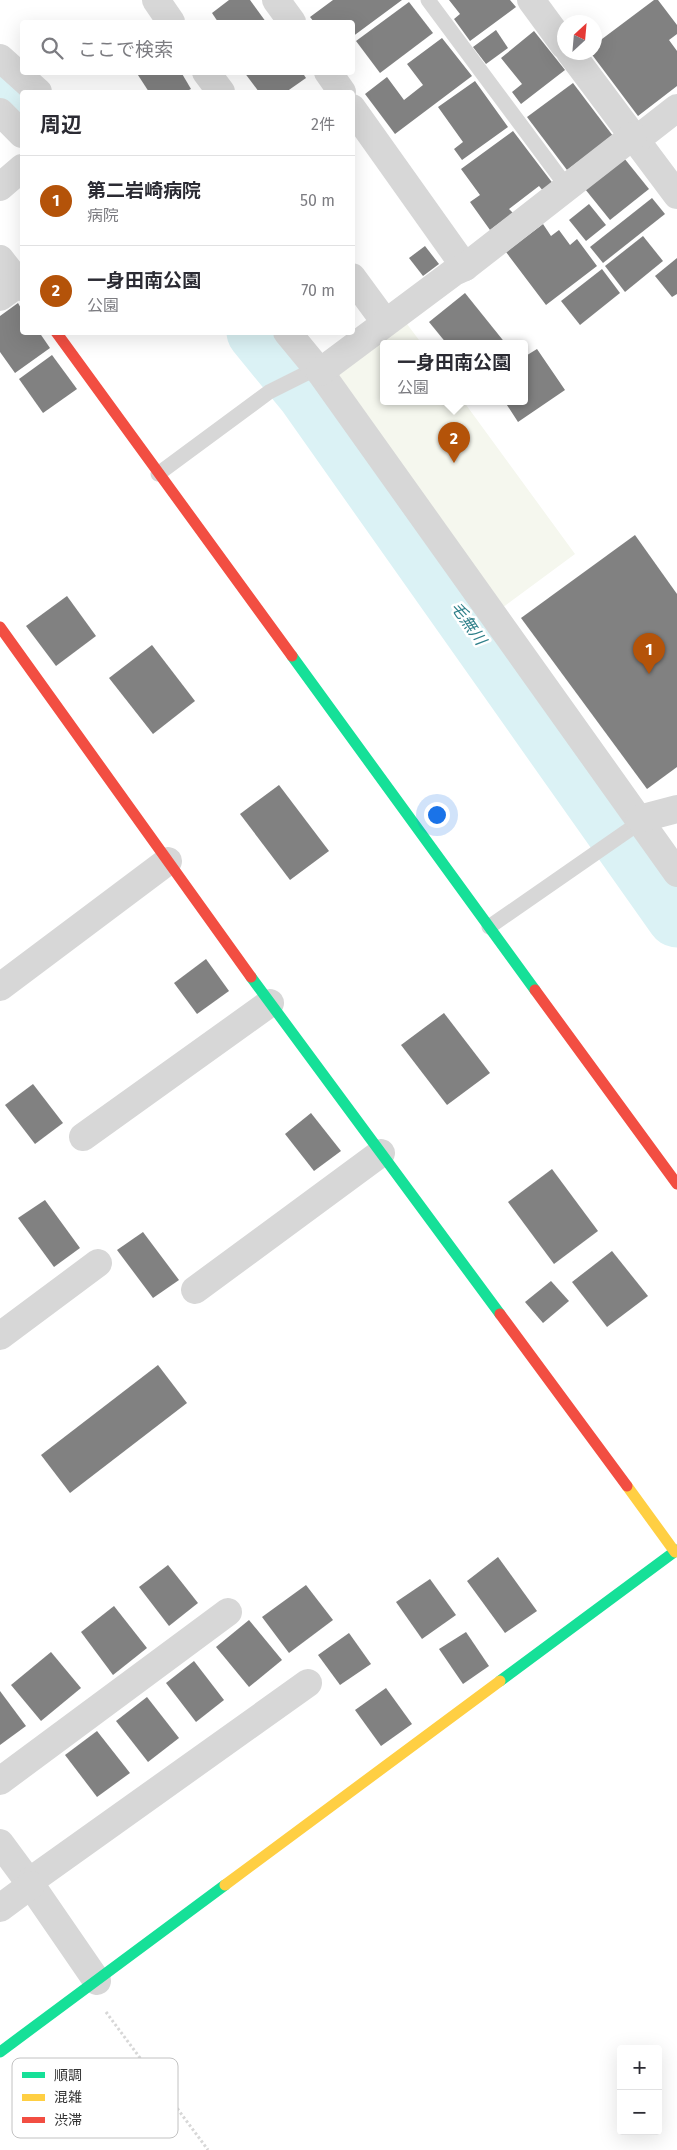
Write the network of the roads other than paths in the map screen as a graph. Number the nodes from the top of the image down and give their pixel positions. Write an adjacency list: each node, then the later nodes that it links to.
1 (156, 0): 5 (street)
2 (276, 0): 6 (street)
3 (428, 0): 22 (lane)
4 (530, 0): 7 (street)
5 (170, 20)
6 (291, 20)
7 (557, 36)
8 (0, 58): 12 (street)
9 (576, 60): 19 (street)
10 (208, 75): 13 (street)
11 (330, 75): 14 (street)
12 (36, 90)
13 (220, 90)
14 (341, 90)
15 (677, 108): 19 (street)
16 (0, 112): 18 (street)
17 (355, 112): 25 (street)
18 (20, 132)
19 (634, 138): 22 (street); 23 (street)
20 (20, 170): 21 (street)
21 (0, 186)
22 (567, 187): 25 (street)
23 (677, 195)
24 (0, 259): 27 (street)
25 (465, 267): 28 (street)
26 (355, 281): 28 (street)
27 (14, 289)
28 (385, 322): 31 (street)
29 (58, 335): 32 (street)
30 (289, 335): 31 (street)
31 (316, 371): 32 (lane); 35 (street)
32 (158, 474): 38 (street)
33 (0, 627): 36 (street)
34 (677, 809): 35 (street)
35 (638, 822): 37 (street); 38 (lane)
36 (168, 862): 39 (street); 40 (street)
37 (677, 873)
38 (489, 927): 43 (street)
39 (0, 987)
40 (270, 1003): 41 (street); 42 (street)
41 (83, 1137)
42 (381, 1152): 45 (street); 47 (street)
43 (677, 1184)
44 (98, 1264): 46 (street)
45 (194, 1290)
46 (0, 1336)
47 (676, 1551): 54 (street)
48 (228, 1612): 50 (street)
49 (308, 1683): 52 (street)
50 (0, 1781)
51 (0, 1843): 52 (street)
52 (30, 1884): 53 (street); 54 (street)
53 (0, 1908)
54 (92, 1984): 55 (street)
55 (0, 2052)

